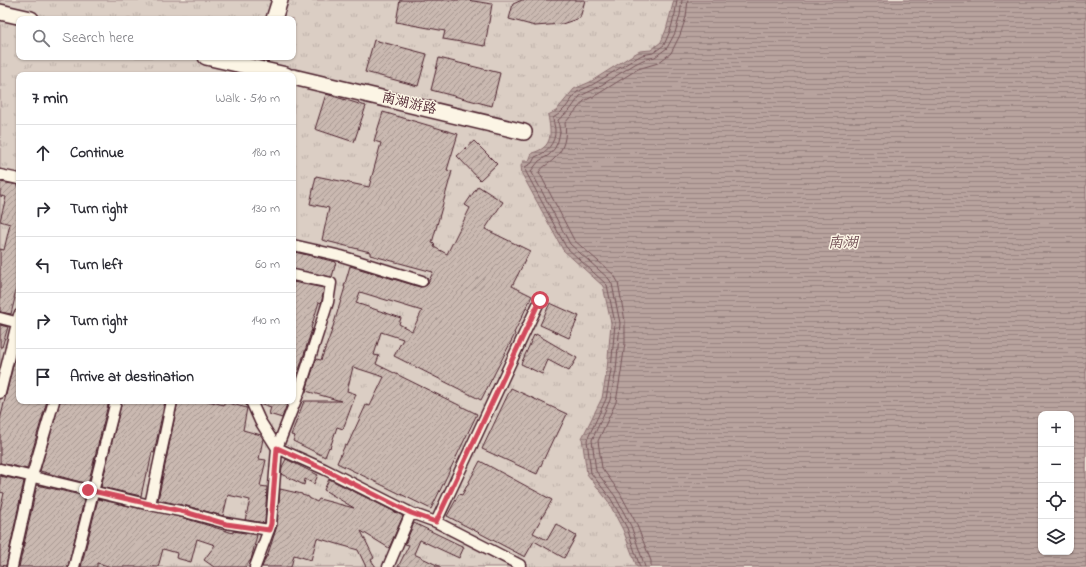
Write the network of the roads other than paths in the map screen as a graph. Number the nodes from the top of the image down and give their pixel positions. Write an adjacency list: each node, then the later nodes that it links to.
1 (280, 0): 4 (street)
2 (0, 12): 3 (street)
3 (18, 16)
4 (275, 16)
5 (234, 60): 6 (street)
6 (262, 63): 7 (street)
7 (280, 72)
8 (296, 78): 9 (street, 南湖游路)
9 (524, 132)
10 (0, 175): 11 (street)
11 (16, 178)
12 (296, 246): 14 (street)
13 (296, 276): 20 (street)
14 (422, 281)
15 (540, 300): 32 (street)
16 (0, 318): 17 (street)
17 (16, 320)
18 (16, 328): 19 (street)
19 (0, 393)
20 (296, 397)
21 (53, 404): 28 (street)
22 (115, 404): 29 (street)
23 (171, 404): 30 (street)
24 (252, 404): 26 (street)
25 (294, 404): 26 (street)
26 (277, 448): 31 (street); 33 (street)
27 (0, 469): 28 (street)
28 (32, 476): 29 (street); 35 (street)
29 (94, 492): 30 (street); 36 (street)
30 (150, 505): 33 (street)
31 (411, 513): 32 (street); 38 (street)
32 (436, 522): 34 (street)
33 (269, 530): 37 (street)
34 (520, 565)
35 (12, 567)
36 (74, 567)
37 (256, 567)
38 (388, 567)

